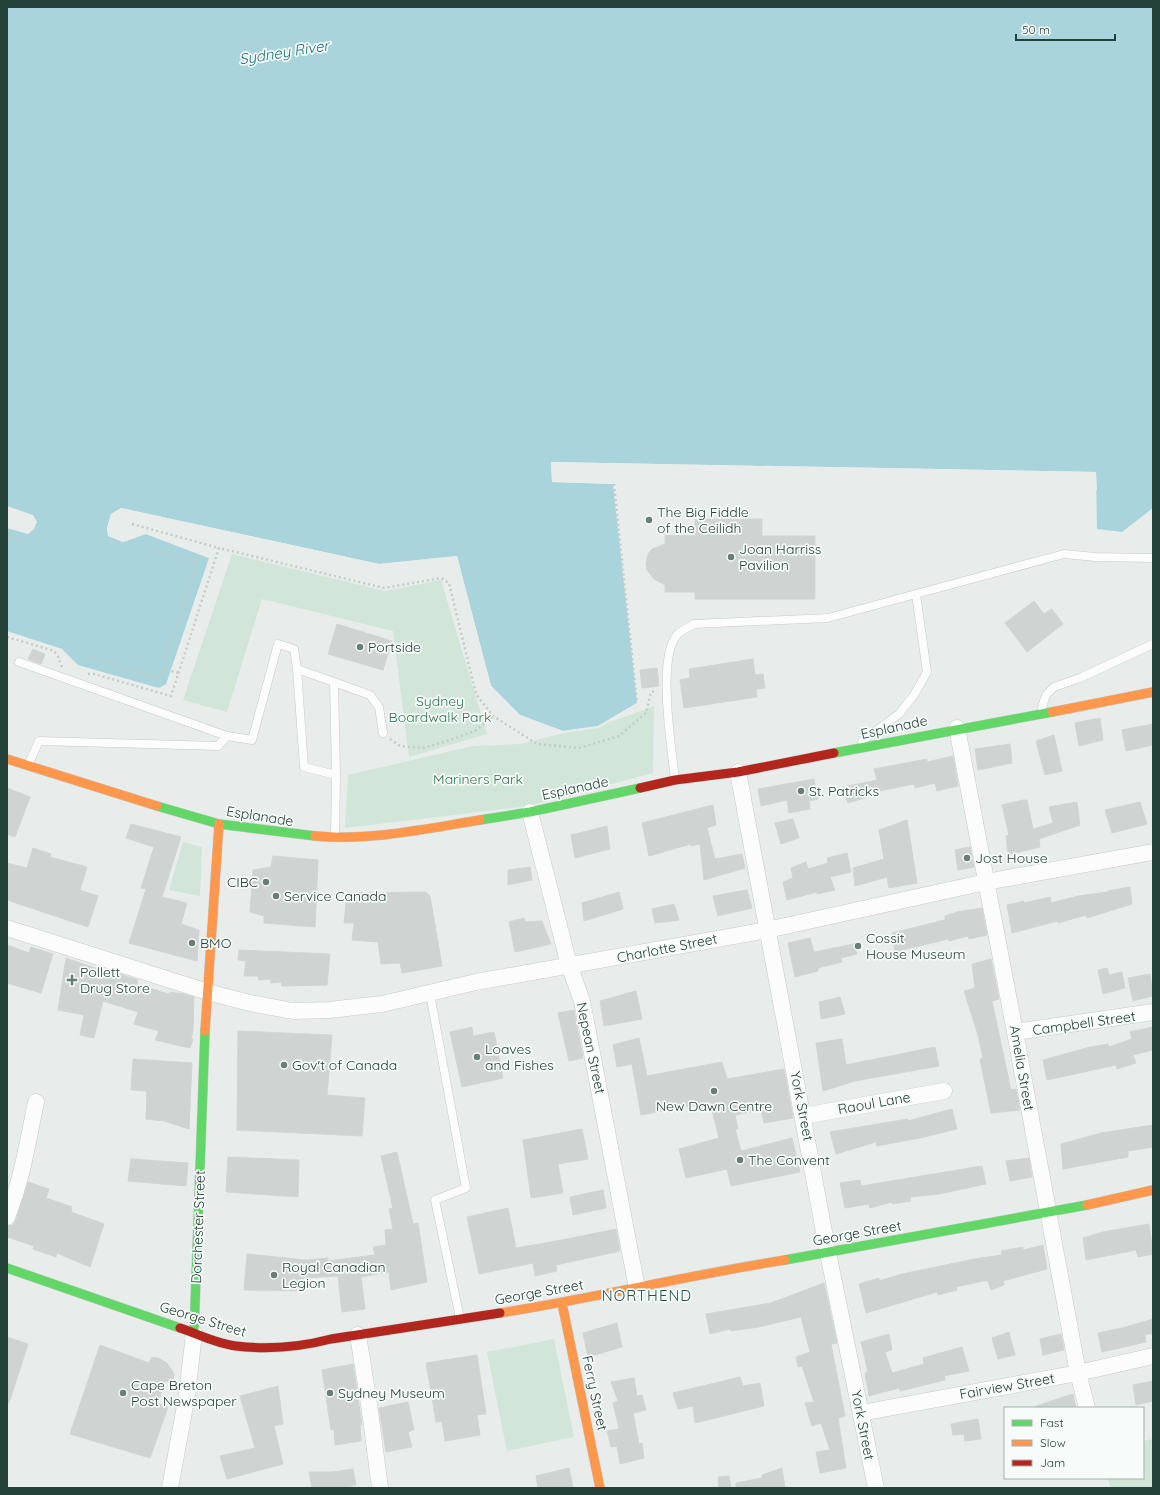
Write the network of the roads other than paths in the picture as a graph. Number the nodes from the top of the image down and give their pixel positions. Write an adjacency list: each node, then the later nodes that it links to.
1 (1153, 558): 2 (lane)
2 (916, 594): 12 (lane); 17 (lane)
3 (1153, 644): 8 (lane)
4 (19, 662): 11 (lane)
5 (297, 669): 6 (lane); 11 (lane); 16 (lane)
6 (334, 682): 10 (lane); 16 (lane)
7 (1153, 692): 8 (street, Esplanade)
8 (1043, 713): 9 (street, Esplanade)
9 (957, 728): 12 (street, Esplanade); 22 (street, Amelia Street)
10 (383, 734)
11 (226, 736): 14 (lane)
12 (848, 751): 15 (street, Esplanade)
13 (7, 759): 14 (street, Esplanade)
14 (28, 765): 19 (street, Esplanade)
15 (738, 772): 17 (street, Esplanade); 24 (street, York Street)
16 (336, 775): 20 (lane)
17 (675, 780): 18 (street, Esplanade)
18 (530, 812): 20 (street, Esplanade); 25 (street, Nepean Street)
19 (219, 824): 20 (street, Esplanade); 26 (street, Dorchester Street)
20 (335, 838)
21 (1153, 852): 22 (street, Charlotte Street)
22 (986, 882): 24 (street, Charlotte Street); 29 (street, Amelia Street)
23 (7, 928): 26 (street, Charlotte Street)
24 (767, 930): 25 (street, Charlotte Street); 32 (street, York Street)
25 (568, 965): 27 (street, Charlotte Street); 38 (street, Nepean Street)
26 (207, 991): 27 (street, Charlotte Street); 41 (street, Dorchester Street)
27 (430, 994): 40 (lane)
28 (1153, 1012): 29 (street, Campbell Street)
29 (1015, 1032): 34 (street, Amelia Street)
30 (944, 1091): 32 (street, Raoul Lane)
31 (36, 1102): 35 (street)
32 (803, 1116): 36 (street, York Street)
33 (1153, 1190): 34 (street, George Street)
34 (1048, 1213): 36 (street, George Street); 44 (street, Amelia Street)
35 (7, 1217)
36 (828, 1253): 38 (street, George Street); 46 (street, York Street)
37 (7, 1268): 41 (street, George Street)
38 (637, 1288): 39 (street, George Street)
39 (562, 1303): 40 (street, George Street); 49 (street, Ferry Street)
40 (460, 1319): 42 (street, George Street)
41 (194, 1333): 42 (street, George Street); 47 (street, Dorchester Street)
42 (358, 1335): 48 (street)
43 (1153, 1356): 44 (street, Fairview Street)
44 (1078, 1373): 45 (street, Amelia Street); 46 (street, Fairview Street)
45 (1087, 1407)
46 (861, 1413): 50 (street, York Street)
47 (170, 1488)
48 (380, 1488)
49 (600, 1488)
50 (876, 1488)

